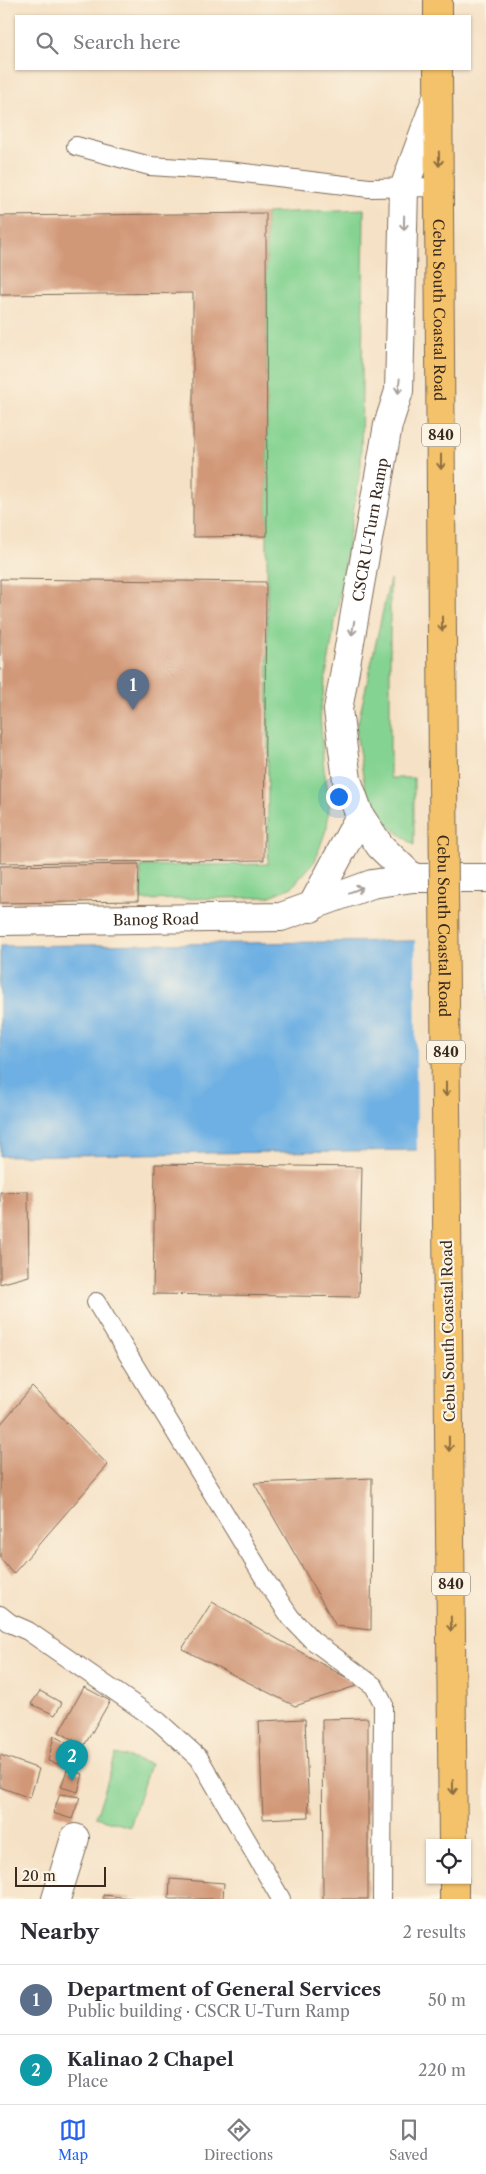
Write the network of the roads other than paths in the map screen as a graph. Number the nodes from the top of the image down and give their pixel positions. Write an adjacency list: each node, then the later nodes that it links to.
1 (438, 0): 2 (highway)
2 (438, 15)
3 (439, 81): 5 (highway, Cebu South Coastal Road / 840, one-way to 5); 6 (street, CSCR U-Turn Ramp)
4 (76, 146): 6 (lane)
5 (440, 187): 6 (lane); 15 (highway, Cebu South Coastal Road / 840, one-way to 15, bridge)
6 (404, 188): 7 (street, CSCR U-Turn Ramp, one-way to 7)
7 (360, 816): 8 (street, CSCR U-Turn Ramp); 10 (street)
8 (414, 878): 9 (street); 10 (street, Banog Road, one-way to 8)
9 (486, 878)
10 (311, 908): 11 (street, Banog Road)
11 (0, 922)
12 (96, 1302): 19 (lane)
13 (0, 1615): 18 (lane)
14 (75, 1838): 17 (street)
15 (453, 1839)
16 (454, 1884): 20 (highway)
17 (56, 1899)
18 (281, 1899)
19 (382, 1899)
20 (454, 1899)

